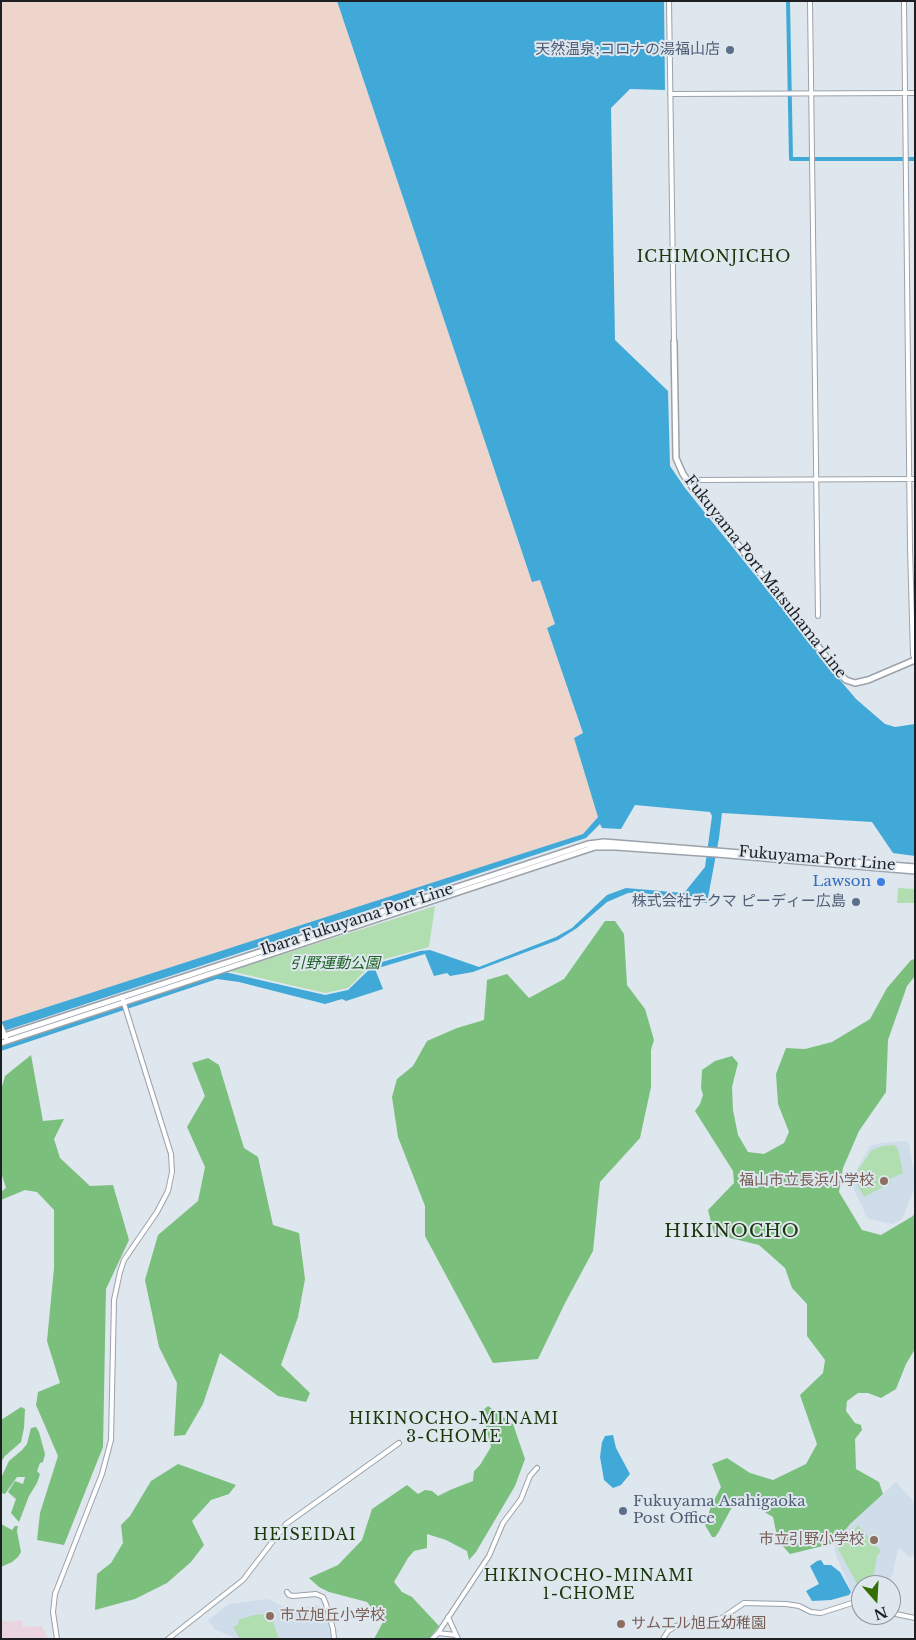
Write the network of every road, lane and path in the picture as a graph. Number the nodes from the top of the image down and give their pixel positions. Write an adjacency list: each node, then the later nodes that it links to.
1 (669, 1): 7 (street)
2 (810, 1): 4 (street)
3 (904, 1): 5 (street)
4 (812, 93): 5 (street); 7 (street); 11 (street)
5 (905, 93): 6 (street); 9 (street)
6 (915, 93)
7 (670, 94): 8 (street)
8 (674, 342): 12 (main road, Fukuyama Port Matsuhama Line)
9 (909, 479): 10 (street); 11 (street); 14 (street)
10 (915, 479)
11 (816, 480): 12 (street); 13 (street)
12 (690, 484): 14 (main road, Fukuyama Port Matsuhama Line)
13 (818, 616)
14 (915, 660)
15 (718, 853): 16 (main road, Fukuyama Port Line); 17 (main road, Fukuyama Port Line); 18 (main road, Ibara Fukuyama Port Line)
16 (915, 867)
17 (915, 871)
18 (123, 999): 20 (main road, Ibara Fukuyama Port Line); 30 (street)
19 (1, 1026): 20 (street)
20 (4, 1038)
21 (399, 1443): 31 (street)
22 (537, 1468): 26 (street)
23 (287, 1592): 32 (street)
24 (851, 1603): 34 (street)
25 (901, 1615): 27 (street)
26 (448, 1617): 28 (street); 29 (street)
27 (915, 1618)
28 (438, 1633): 29 (street); 33 (street)
29 (457, 1637)
30 (57, 1639)
31 (168, 1639)
32 (334, 1639)
33 (432, 1639)
34 (663, 1639)

